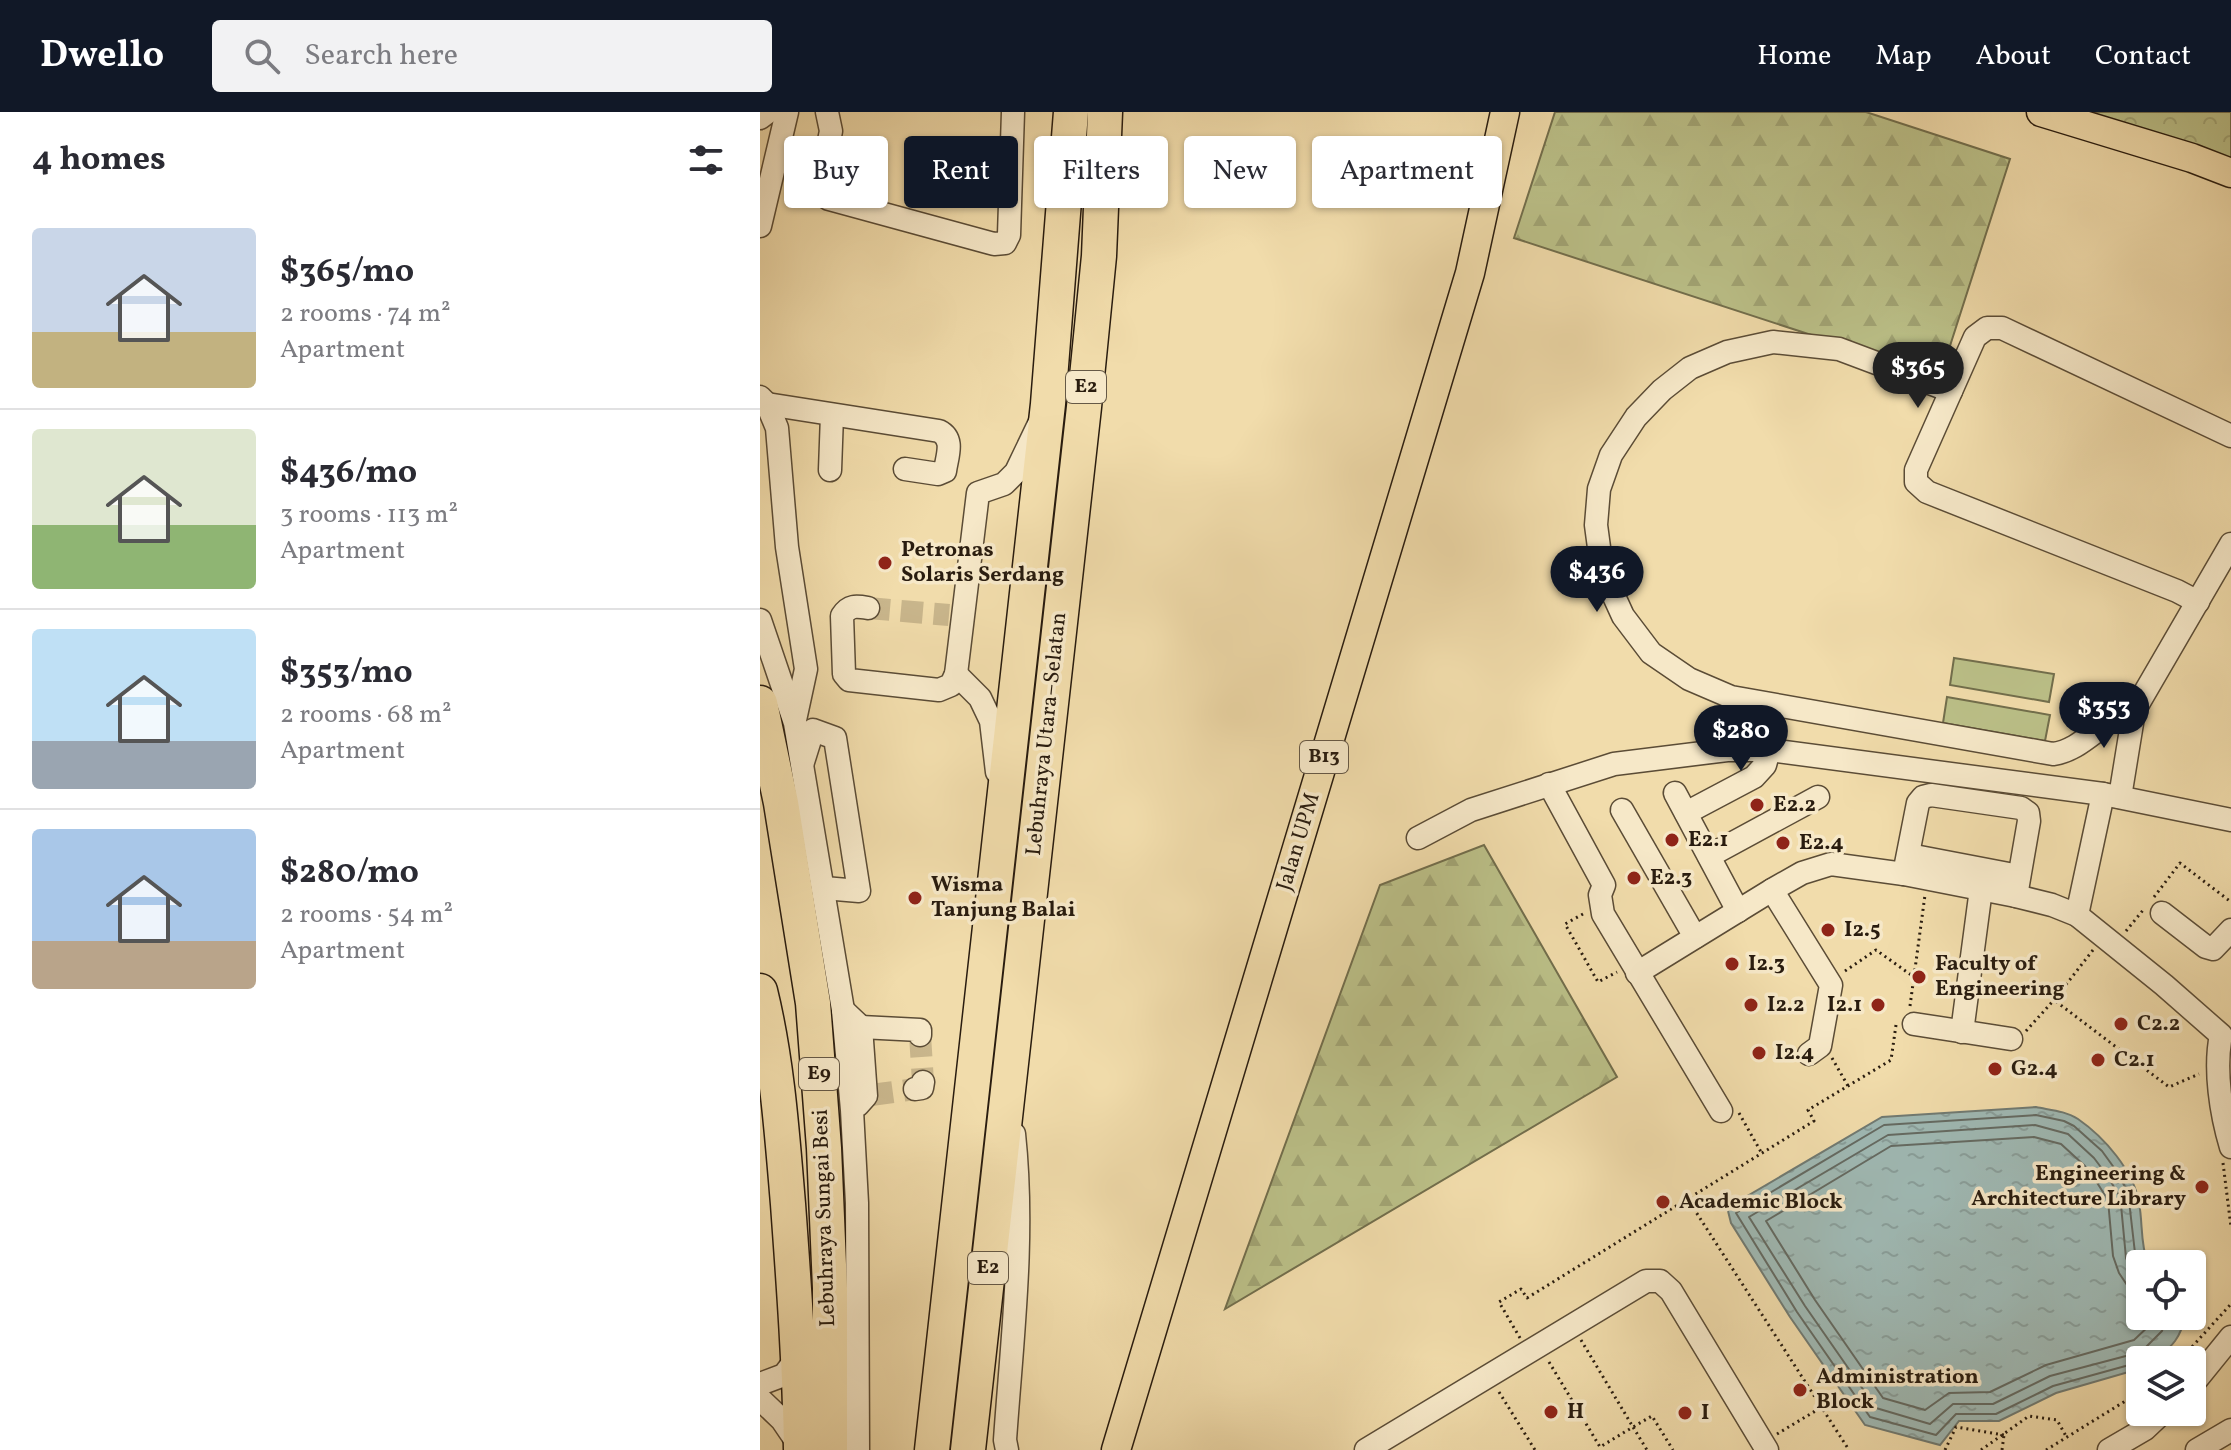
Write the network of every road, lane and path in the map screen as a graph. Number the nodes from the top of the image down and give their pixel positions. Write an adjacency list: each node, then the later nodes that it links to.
1 (768, 112): 9 (street)
2 (787, 112): 12 (street)
3 (827, 112): 4 (street)
4 (1013, 112)
5 (1071, 112): 15 (highway, Lebuhraya Utara–Selatan / E2)
6 (1105, 112): 68 (highway, Lebuhraya Utara–Selatan / E2)
7 (1505, 112): 10 (main road, Jalan UPM / B13)
8 (2041, 112): 11 (main road)
9 (760, 118)
10 (1498, 126): 101 (main road, Jalan UPM / B13)
11 (2231, 173)
12 (760, 226)
13 (1951, 391): 17 (street); 22 (street); 27 (street)
14 (763, 401): 16 (street); 28 (street)
15 (1048, 404): 25 (street); 36 (highway, Lebuhraya Utara–Selatan / E2)
16 (832, 415): 18 (street); 19 (street)
17 (2231, 436)
18 (905, 469)
19 (830, 470)
20 (2231, 544): 21 (street)
21 (2224, 576): 22 (street)
22 (2198, 602): 27 (street)
23 (868, 608): 25 (street)
24 (760, 620): 28 (street)
25 (956, 674): 36 (street)
26 (760, 703): 32 (highway, Lebuhraya Sungai Besi / E9)
27 (2134, 711): 33 (street)
28 (795, 723): 30 (street)
29 (1769, 750): 31 (street); 33 (street); 39 (street)
30 (802, 765): 43 (street); 43 (street)
31 (1549, 784): 38 (street); 54 (street)
32 (770, 792): 96 (highway, Lebuhraya Sungai Besi / E9)
33 (2111, 796): 37 (street); 50 (street)
34 (1818, 797): 39 (street)
35 (1622, 810): 52 (street)
36 (1002, 817): 98 (highway, Lebuhraya Utara–Selatan / E2)
37 (2231, 820)
38 (1418, 838)
39 (1709, 856): 48 (street)
40 (2180, 863): 47 (path)
41 (1907, 864): 42 (street); 42 (street); 44 (street); 45 (street)
42 (2018, 886): 44 (street); 50 (street)
43 (824, 888): 59 (street)
44 (1981, 889): 63 (street)
45 (1772, 890): 48 (street); 66 (street)
46 (1924, 897): 55 (path)
47 (2231, 902)
48 (1738, 911): 52 (street)
49 (2162, 913): 51 (street)
50 (2077, 915): 62 (street)
51 (2231, 930)
52 (1695, 937): 54 (street)
53 (2092, 951): 57 (path)
54 (1637, 973): 71 (street)
55 (1914, 977): 56 (path); 60 (path)
56 (1835, 978)
57 (2054, 1000): 65 (path); 67 (path)
58 (762, 1008): 72 (highway, Lebuhraya Sungai Besi / E9)
59 (843, 1010): 61 (street); 70 (street)
60 (1909, 1016): 63 (street); 75 (path)
61 (861, 1027): 64 (street); 70 (street)
62 (2226, 1031): 69 (street)
63 (1962, 1032): 65 (street)
64 (920, 1035)
65 (2015, 1038)
66 (1809, 1054)
67 (2207, 1071)
68 (1008, 1085): 99 (highway, Lebuhraya Utara–Selatan / E2); 100 (street)
69 (2226, 1100): 74 (street)
70 (863, 1101): 97 (street)
71 (1721, 1111)
72 (770, 1117): 82 (highway, Lebuhraya Sungai Besi / E9)
73 (1744, 1121): 75 (path)
74 (2231, 1147)
75 (1761, 1152): 76 (path)
76 (1687, 1198): 77 (path); 88 (path)
77 (1521, 1289)
78 (2231, 1304): 81 (path)
79 (2231, 1337): 83 (street)
80 (1580, 1338): 91 (path)
81 (2193, 1346)
82 (799, 1355): 84 (street); 96 (highway, Lebuhraya Sungai Besi / E9)
83 (2206, 1368)
84 (760, 1384)
85 (1497, 1388): 103 (path)
86 (760, 1399): 96 (street)
87 (2126, 1401): 94 (path)
88 (1822, 1407): 95 (path); 106 (path)
89 (1586, 1424): 91 (path)
90 (2148, 1426): 111 (street)
91 (1633, 1427): 104 (path); 105 (path)
92 (2231, 1430): 112 (street)
93 (2004, 1435): 94 (path); 107 (path); 108 (path); 109 (path)
94 (2067, 1438): 110 (path)
95 (1764, 1446): 102 (street)
96 (811, 1450)
97 (858, 1450)
98 (932, 1450)
99 (968, 1450)
100 (1007, 1450)
101 (1116, 1450)
102 (1366, 1450)
103 (1535, 1450)
104 (1647, 1450)
105 (1673, 1450)
106 (1849, 1450)
107 (1947, 1450)
108 (1981, 1450)
109 (2002, 1450)
110 (2046, 1450)
111 (2109, 1450)
112 (2197, 1450)

